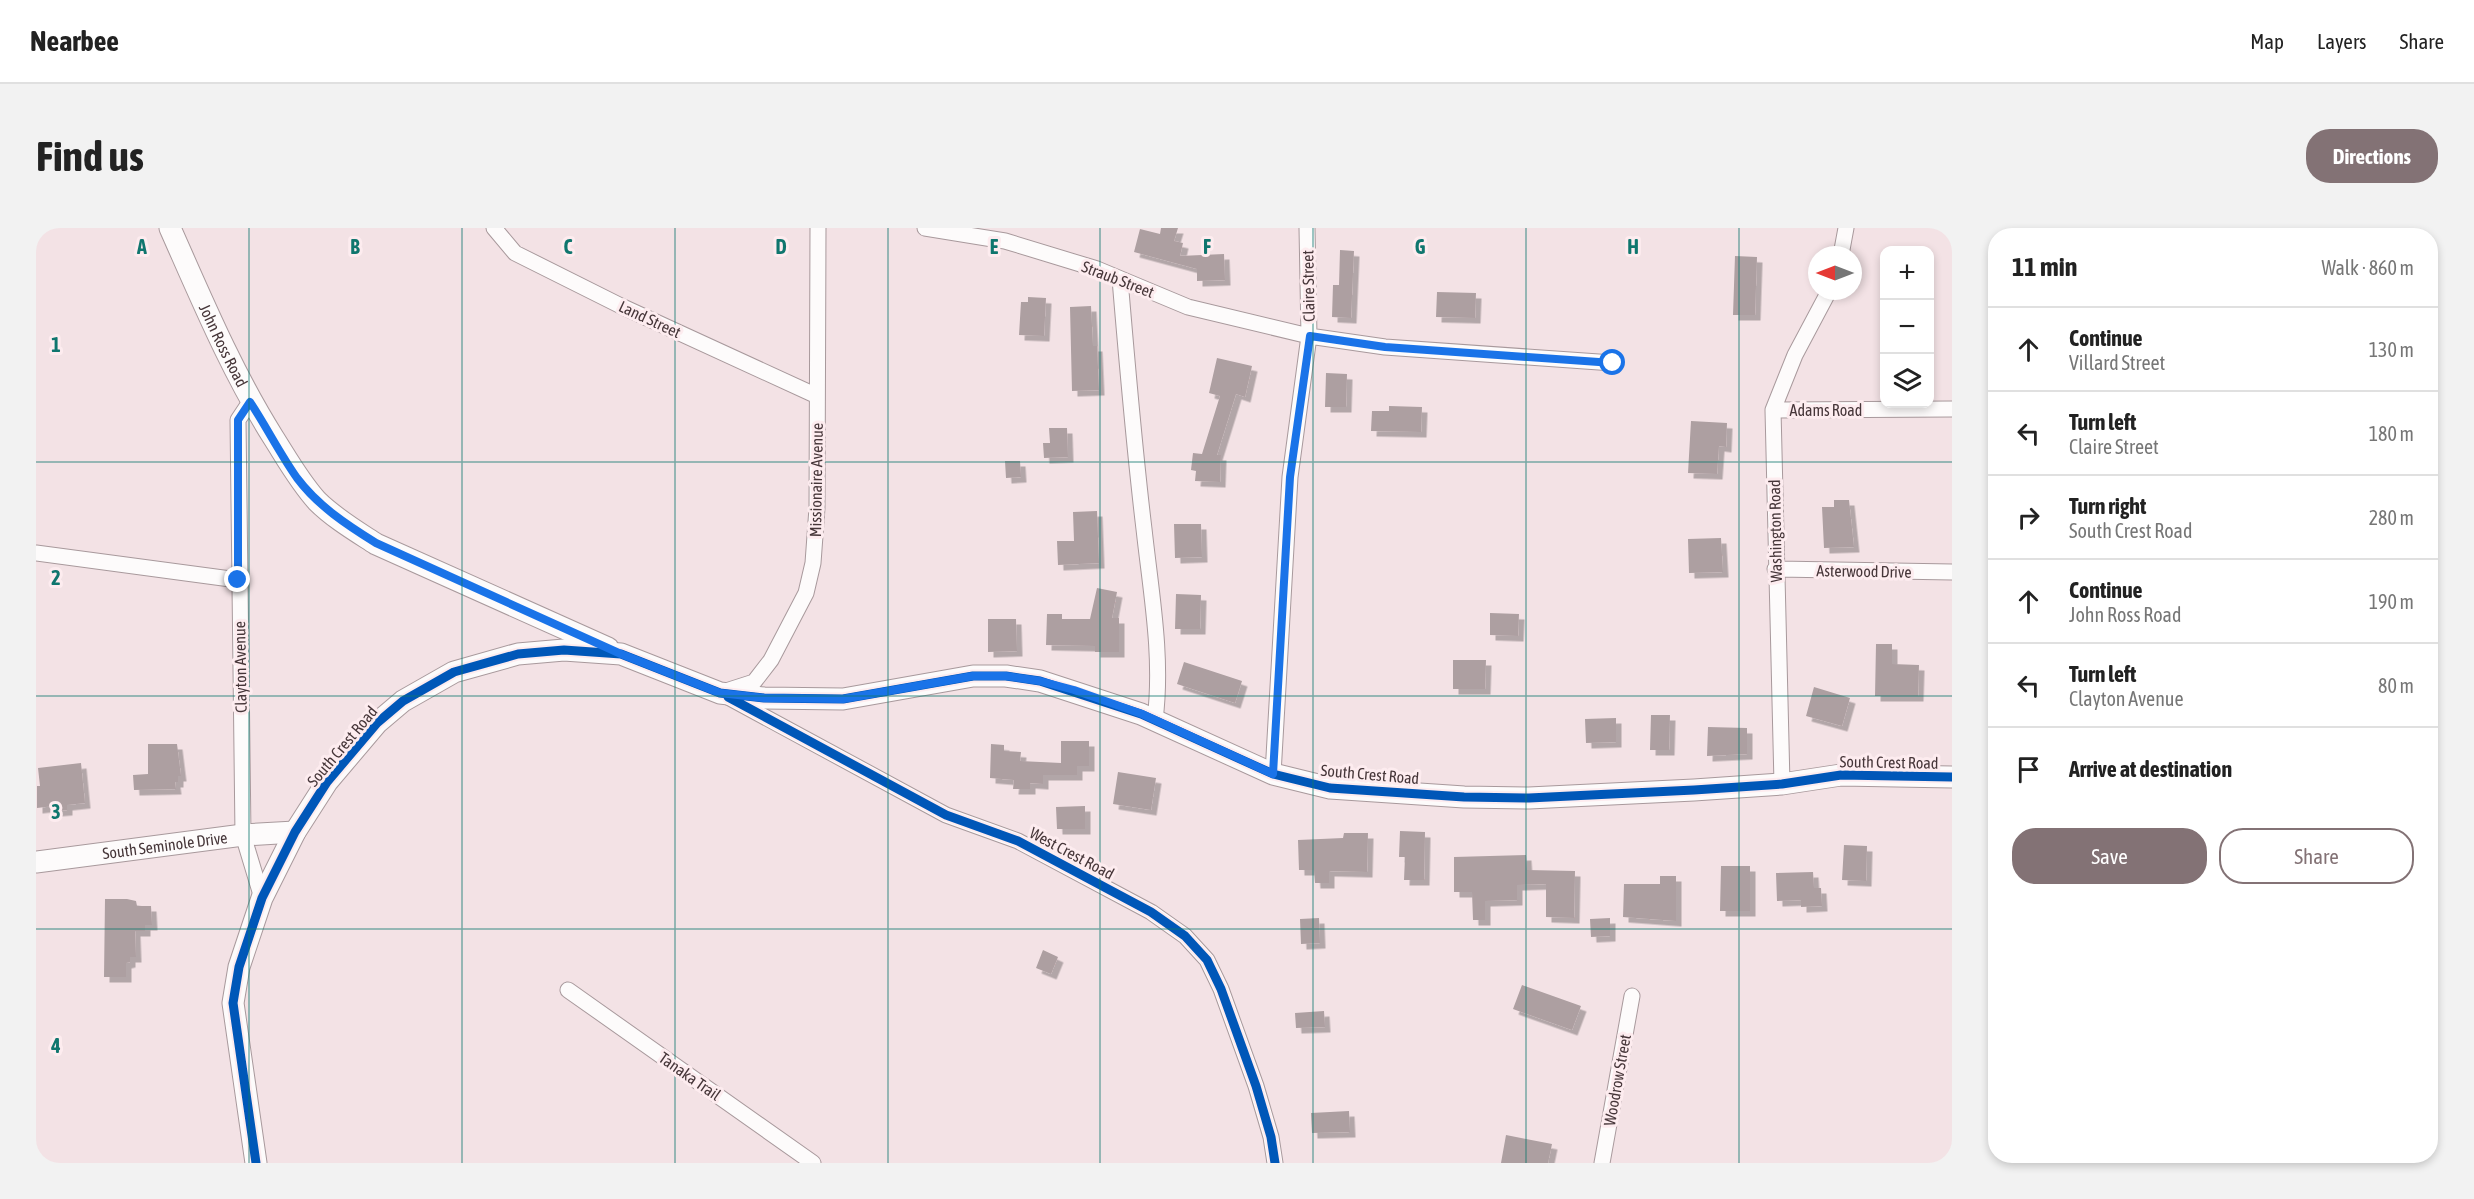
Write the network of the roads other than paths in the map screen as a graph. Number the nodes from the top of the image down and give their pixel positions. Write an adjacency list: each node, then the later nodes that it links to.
1 (170, 228): 13 (street, John Ross Road)
2 (494, 228): 12 (street, Land Street)
3 (818, 228): 12 (street, Missionaire Avenue)
4 (925, 228): 8 (street, Straub Street)
5 (1307, 228): 10 (street, Claire Street)
6 (1846, 228): 7 (street)
7 (1843, 246)
8 (1120, 279): 10 (street, Straub Street); 22 (street)
9 (1824, 300): 15 (street, Washington Road)
10 (1310, 336): 11 (street, Straub Street); 23 (street, Claire Street)
11 (1613, 363)
12 (817, 396): 21 (street, Missionaire Avenue)
13 (250, 402): 19 (street, Clayton Avenue); 20 (street, John Ross Road)
14 (1952, 409): 15 (street, Adams Road)
15 (1773, 410): 17 (street, Washington Road)
16 (36, 553): 19 (street)
17 (1775, 569): 18 (street, Asterwood Drive); 25 (street, Washington Road)
18 (1952, 572)
19 (238, 580): 27 (street, Clayton Avenue)
20 (621, 654): 21 (street, South Crest Road); 26 (street, South Crest Road)
21 (720, 693): 22 (street, South Crest Road); 34 (street, West Crest Road)
22 (1155, 720): 23 (street, South Crest Road)
23 (1273, 774): 25 (street, South Crest Road)
24 (1952, 777): 25 (street, South Crest Road)
25 (1782, 784)
26 (295, 832): 27 (street, South Seminole Drive); 29 (street, South Crest Road)
27 (243, 835): 28 (street, South Seminole Drive); 29 (street, Clayton Avenue)
28 (36, 862)
29 (262, 898): 32 (street, South Crest Road)
30 (568, 990): 33 (street, Tanaka Trail)
31 (1632, 996): 35 (street, Woodrow Street)
32 (256, 1163)
33 (813, 1163)
34 (1275, 1163)
35 (1602, 1163)

